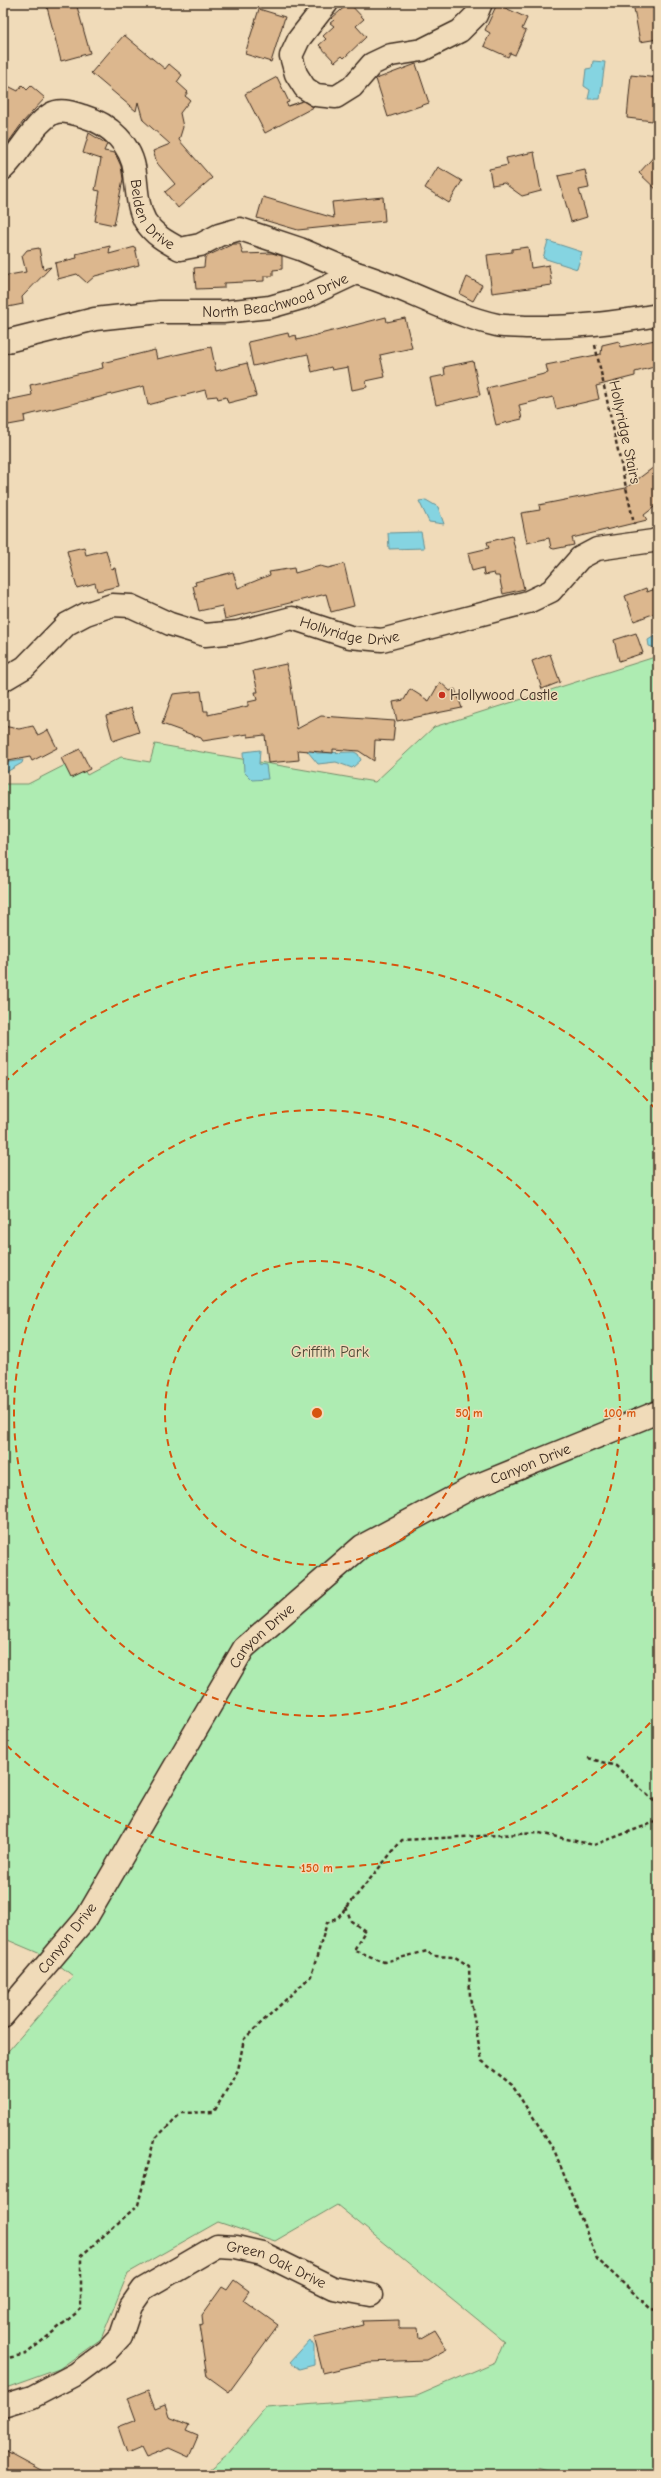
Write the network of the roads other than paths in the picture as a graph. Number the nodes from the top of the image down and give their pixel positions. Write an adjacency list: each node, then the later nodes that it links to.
1 (327, 3): 2 (street)
2 (481, 3)
3 (3, 169): 4 (street, Belden Drive)
4 (356, 273): 5 (street, North Beachwood Drive); 6 (street, North Beachwood Drive)
5 (658, 315)
6 (3, 342)
7 (648, 541): 8 (street, Hollyridge Drive)
8 (3, 680)
9 (658, 1412): 10 (street, Canyon Drive)
10 (3, 2016)
11 (371, 2295): 12 (street, Green Oak Drive)
12 (3, 2406)

